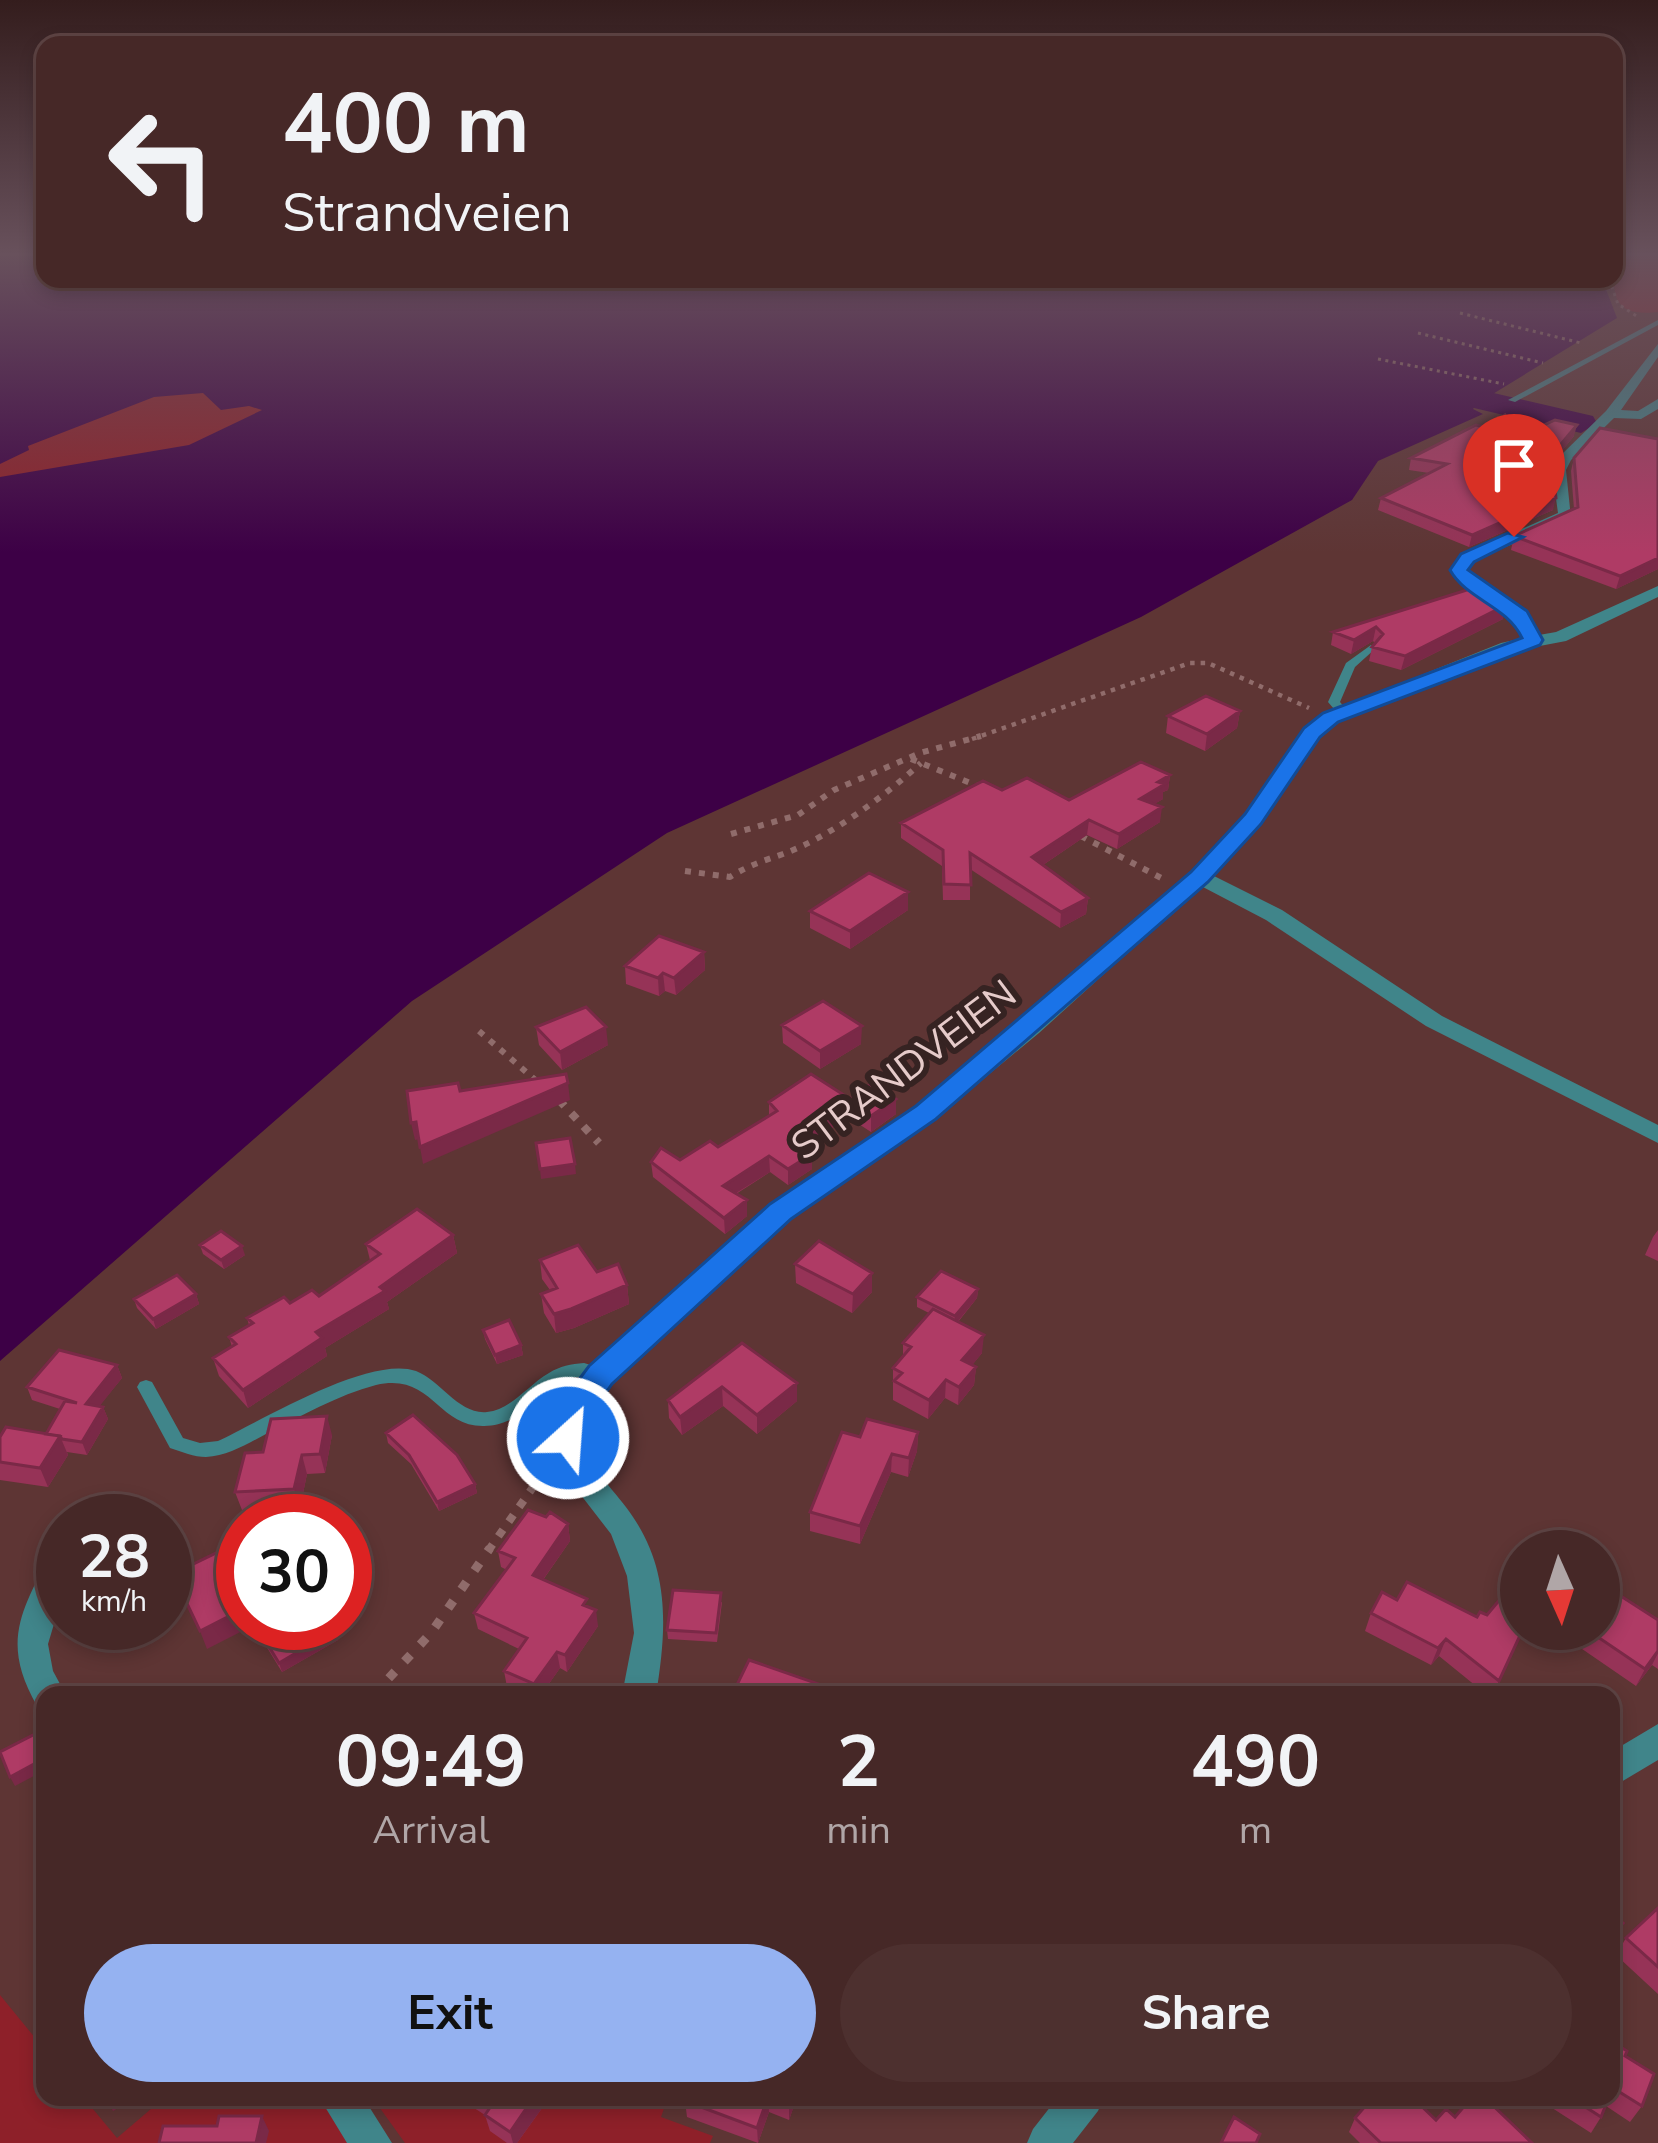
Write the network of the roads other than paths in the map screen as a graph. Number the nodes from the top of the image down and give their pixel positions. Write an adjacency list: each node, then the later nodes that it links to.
1 (1598, 353): 3 (lane)
2 (1655, 353): 5 (street)
3 (1512, 400)
4 (1658, 403): 5 (street)
5 (1612, 414): 7 (street)
6 (1658, 591): 7 (street, STRANDVEIEN)
7 (1533, 640): 9 (street, STRANDVEIEN)
8 (1372, 648): 9 (lane)
9 (1337, 716): 10 (street, STRANDVEIEN)
10 (1192, 883): 11 (street); 12 (street, STRANDVEIEN)
11 (1658, 1136)
12 (601, 1375): 13 (lane); 16 (street, STRANDVEIEN)
13 (146, 1387)
14 (36, 1623): 15 (street)
15 (42, 1686)
16 (641, 1686)
17 (1658, 1739): 18 (street)
18 (1620, 1766)
19 (345, 2106): 21 (street)
20 (1077, 2106): 22 (street)
21 (372, 2143)
22 (1047, 2143)

